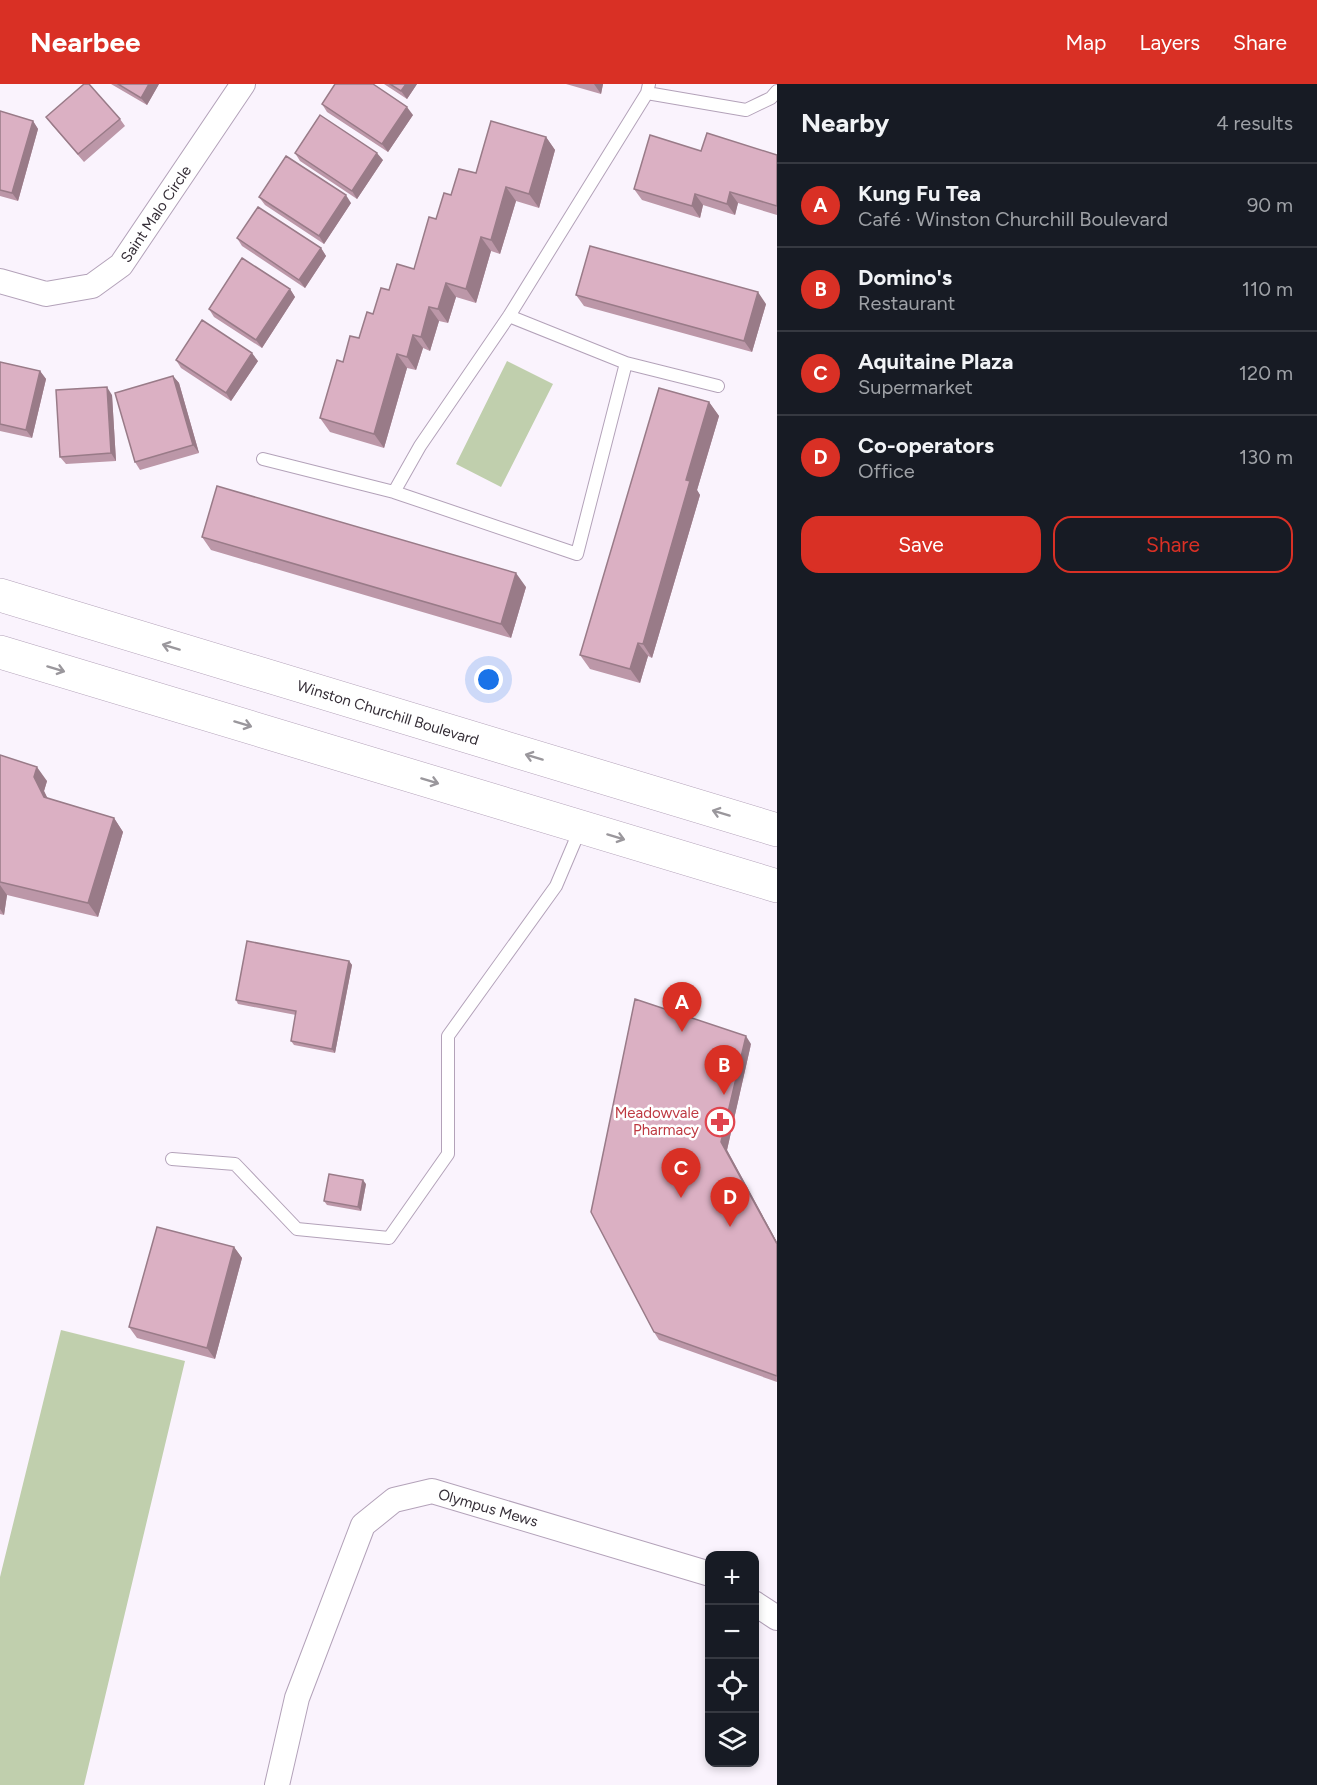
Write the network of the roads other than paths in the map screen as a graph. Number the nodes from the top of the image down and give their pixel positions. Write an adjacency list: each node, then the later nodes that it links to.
1 (243, 84): 4 (street, Saint Malo Circle)
2 (648, 89): 3 (lane); 5 (lane)
3 (777, 91)
4 (0, 281)
5 (509, 316): 6 (lane); 9 (lane)
6 (626, 363): 7 (lane); 9 (lane)
7 (718, 386)
8 (263, 459): 9 (lane)
9 (394, 492)
10 (0, 595): 13 (main road, Winston Churchill Boulevard, one-way to 10)
11 (0, 652): 12 (main road, one-way to 12)
12 (581, 826): 14 (main road, one-way to 14); 15 (lane)
13 (777, 830)
14 (777, 886)
15 (172, 1159)
16 (705, 1573): 19 (street, Olympus Mews)
17 (757, 1605): 18 (street)
18 (777, 1618)
19 (277, 1785)

